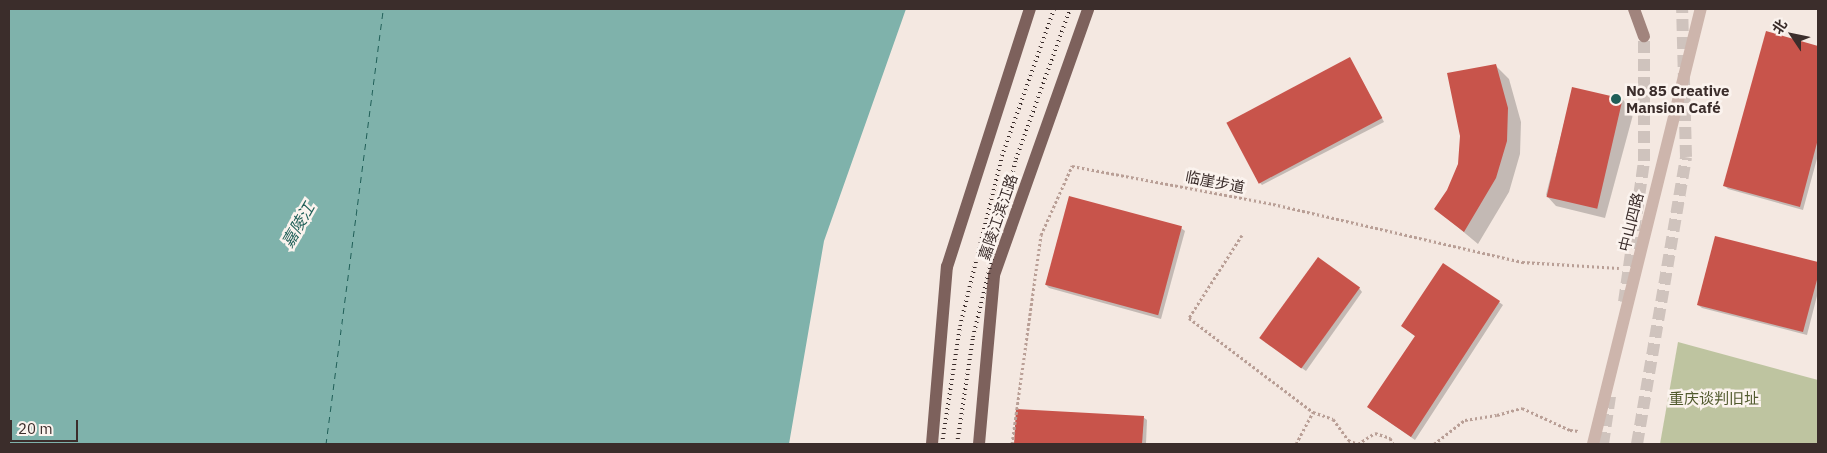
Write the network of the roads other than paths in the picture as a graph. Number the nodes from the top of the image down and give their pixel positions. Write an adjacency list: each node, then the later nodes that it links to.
1 (1030, 9): 7 (main road)
2 (1088, 9): 8 (main road, 嘉陵江滨江路)
3 (1634, 9): 5 (main road)
4 (1701, 9): 6 (street, 中山四路)
5 (1644, 36)
6 (1594, 438)
7 (932, 444)
8 (979, 444)

